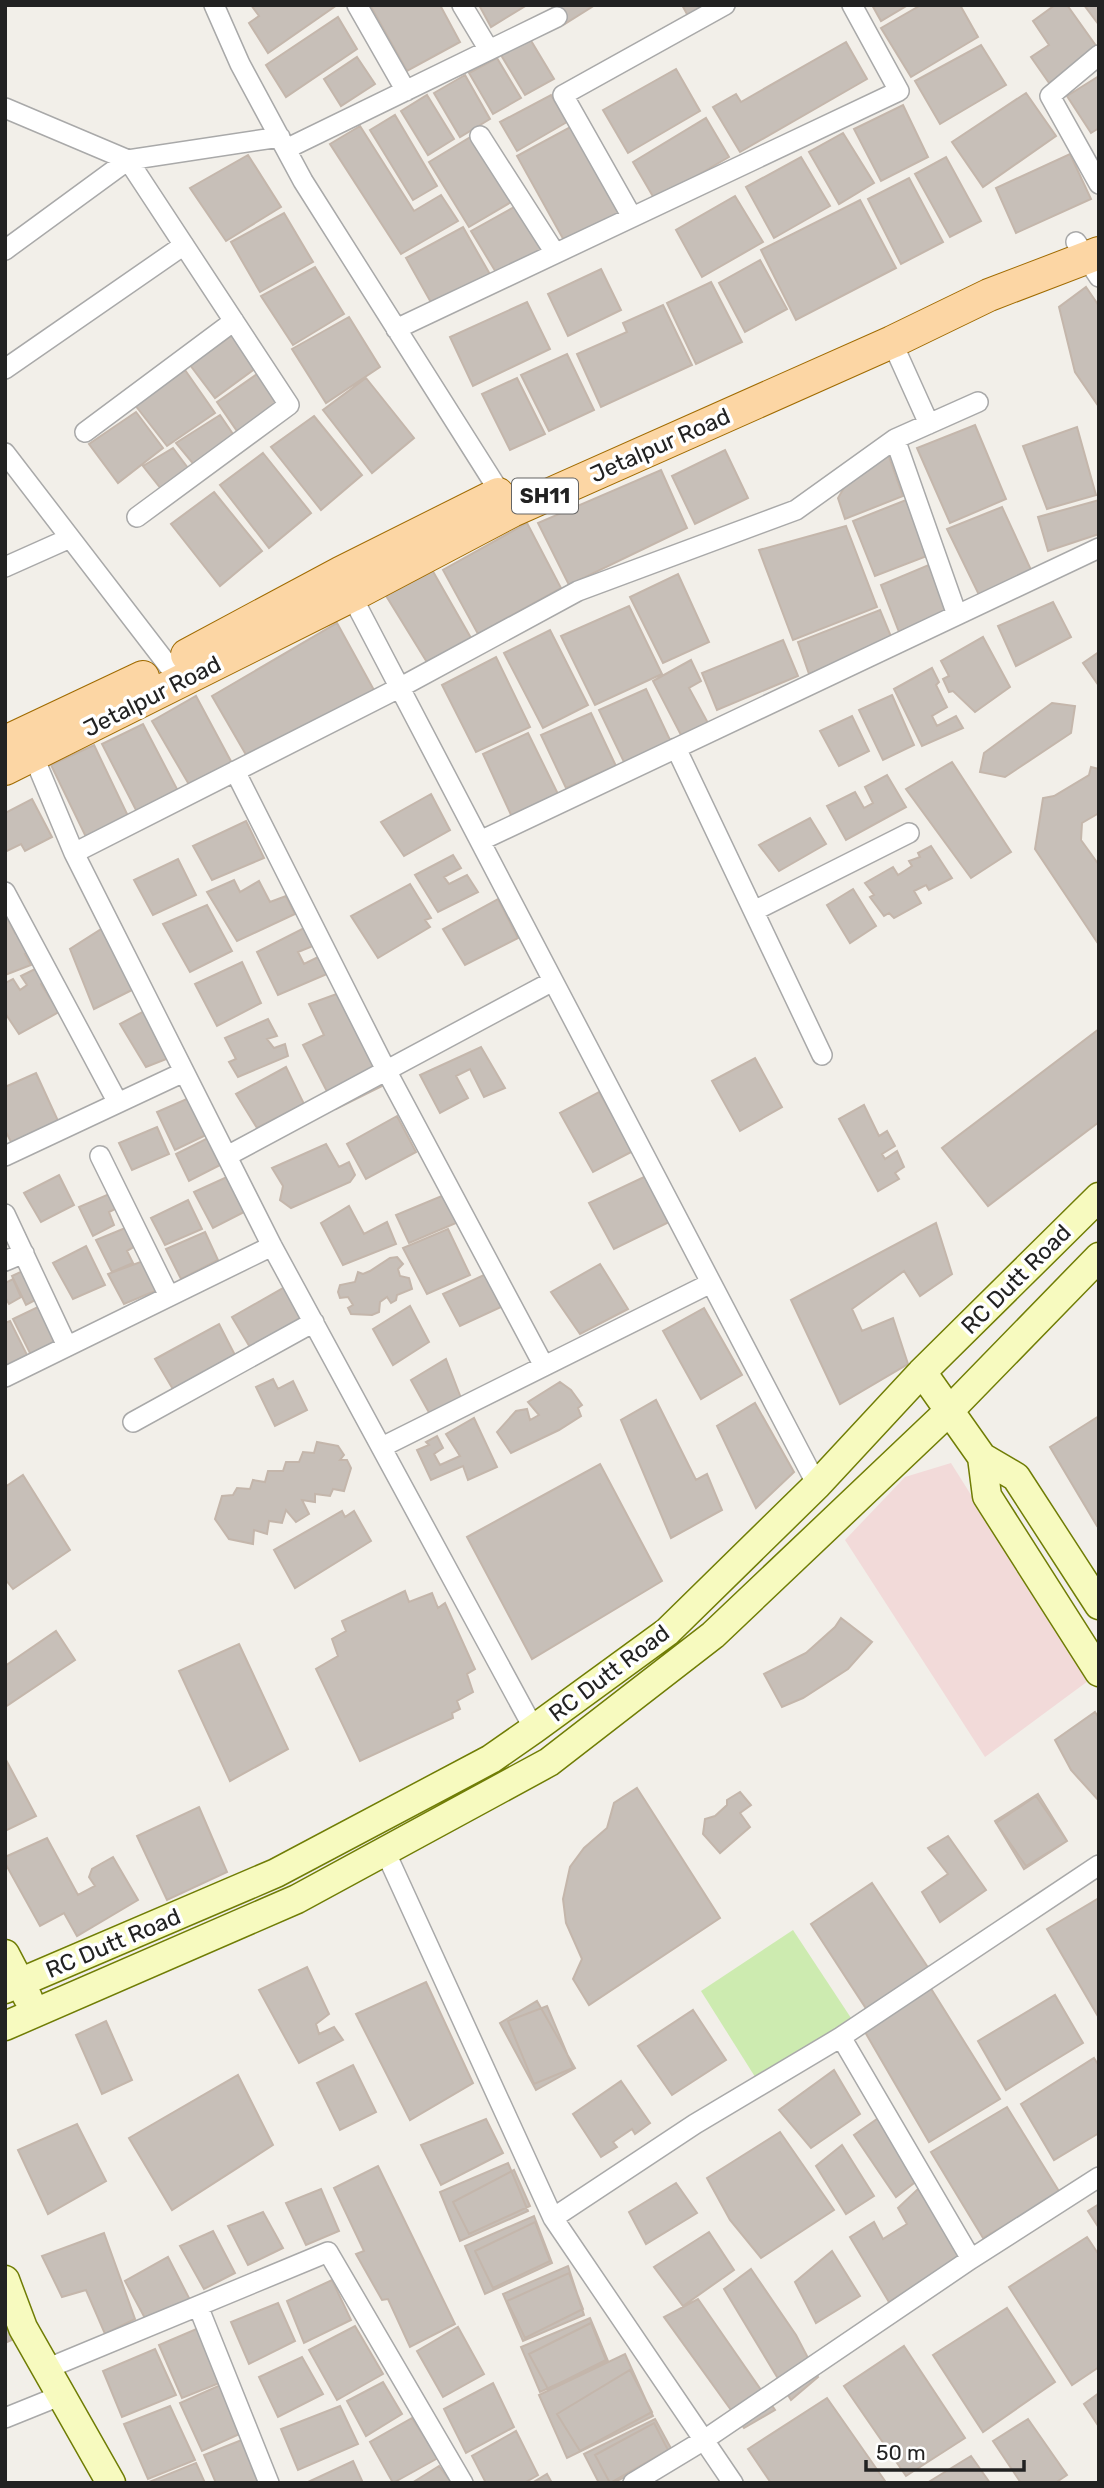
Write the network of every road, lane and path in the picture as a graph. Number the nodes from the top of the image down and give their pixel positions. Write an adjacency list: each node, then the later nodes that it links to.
1 (214, 5): 12 (street)
2 (357, 5): 9 (street)
3 (462, 5): 7 (street)
4 (725, 5): 15 (street)
5 (852, 5): 15 (street)
6 (557, 17): 7 (street)
7 (489, 50): 9 (street)
8 (1099, 55): 14 (street)
9 (406, 91): 12 (street)
10 (5, 108): 13 (street)
11 (480, 136): 19 (street)
12 (283, 143): 13 (street); 21 (street)
13 (128, 160): 16 (street); 17 (street)
14 (1099, 184)
15 (632, 217): 19 (street)
16 (184, 245): 20 (street); 23 (street)
17 (5, 250)
18 (1092, 252): 22 (main road, Jetalpur Road / SH11); 29 (main road, Jetalpur Road / SH11)
19 (555, 253): 21 (street)
20 (234, 321): 26 (street); 30 (street)
21 (396, 328): 29 (street)
22 (892, 342): 25 (street); 29 (main road, Jetalpur Road / SH11)
23 (5, 369)
24 (978, 402): 25 (street)
25 (929, 424): 27 (street)
26 (85, 432)
27 (895, 439): 35 (street); 37 (street)
28 (5, 453): 31 (street)
29 (506, 502): 34 (main road, Jetalpur Road / SH11)
30 (136, 517)
31 (69, 538): 33 (street); 36 (street)
32 (1099, 548): 35 (street)
33 (9, 559)
34 (346, 584): 36 (main road, Jetalpur Road / SH11); 37 (street)
35 (957, 615): 38 (street)
36 (174, 673): 39 (main road, Jetalpur Road / SH11)
37 (399, 688): 40 (street); 42 (street)
38 (676, 748): 42 (street); 45 (street)
39 (14, 755): 43 (street)
40 (235, 771): 43 (street); 48 (street)
41 (909, 833): 45 (street)
42 (480, 841): 46 (street)
43 (74, 853): 49 (street)
44 (5, 892): 50 (street)
45 (754, 911): 47 (street)
46 (553, 981): 48 (street); 60 (street)
47 (822, 1055)
48 (386, 1070): 53 (street); 64 (street)
49 (184, 1072): 50 (street); 53 (street)
50 (118, 1103): 51 (street)
51 (5, 1156)
52 (100, 1156): 61 (street)
53 (227, 1156): 56 (street)
54 (1099, 1197): 65 (main road, RC Dutt Road)
55 (5, 1214): 57 (street)
56 (272, 1246): 61 (street); 62 (street)
57 (24, 1253): 59 (street); 63 (street)
58 (1099, 1257): 67 (main road, RC Dutt Road)
59 (5, 1261)
60 (711, 1283): 64 (street); 71 (street)
61 (169, 1296): 63 (street)
62 (314, 1322): 68 (street); 69 (street)
63 (68, 1346): 66 (street)
64 (544, 1366): 69 (street)
65 (922, 1372): 67 (main road); 71 (main road, RC Dutt Road)
66 (5, 1377)
67 (949, 1411): 70 (main road); 75 (main road, RC Dutt Road)
68 (133, 1422)
69 (382, 1447): 74 (street)
70 (982, 1457): 72 (main road); 73 (main road)
71 (817, 1485): 74 (main road, RC Dutt Road)
72 (1099, 1605)
73 (1099, 1672)
74 (534, 1729): 78 (main road, RC Dutt Road)
75 (385, 1851): 79 (main road, RC Dutt Road); 83 (street)
76 (1099, 1865): 81 (street)
77 (5, 1954): 78 (main road)
78 (13, 1986): 79 (main road)
79 (35, 2013): 80 (main road, RC Dutt Road)
80 (5, 2026)
81 (841, 2037): 83 (street); 84 (street)
82 (1099, 2177): 84 (street)
83 (553, 2218): 90 (street)
84 (971, 2259): 90 (street)
85 (5, 2280): 87 (main road)
86 (198, 2306): 87 (street); 92 (street); 93 (street)
87 (46, 2369): 88 (main road)
88 (62, 2395): 89 (street); 91 (main road)
89 (5, 2418)
90 (704, 2440): 94 (street); 95 (street)
91 (111, 2483)
92 (269, 2483)
93 (463, 2483)
94 (633, 2483)
95 (733, 2483)

